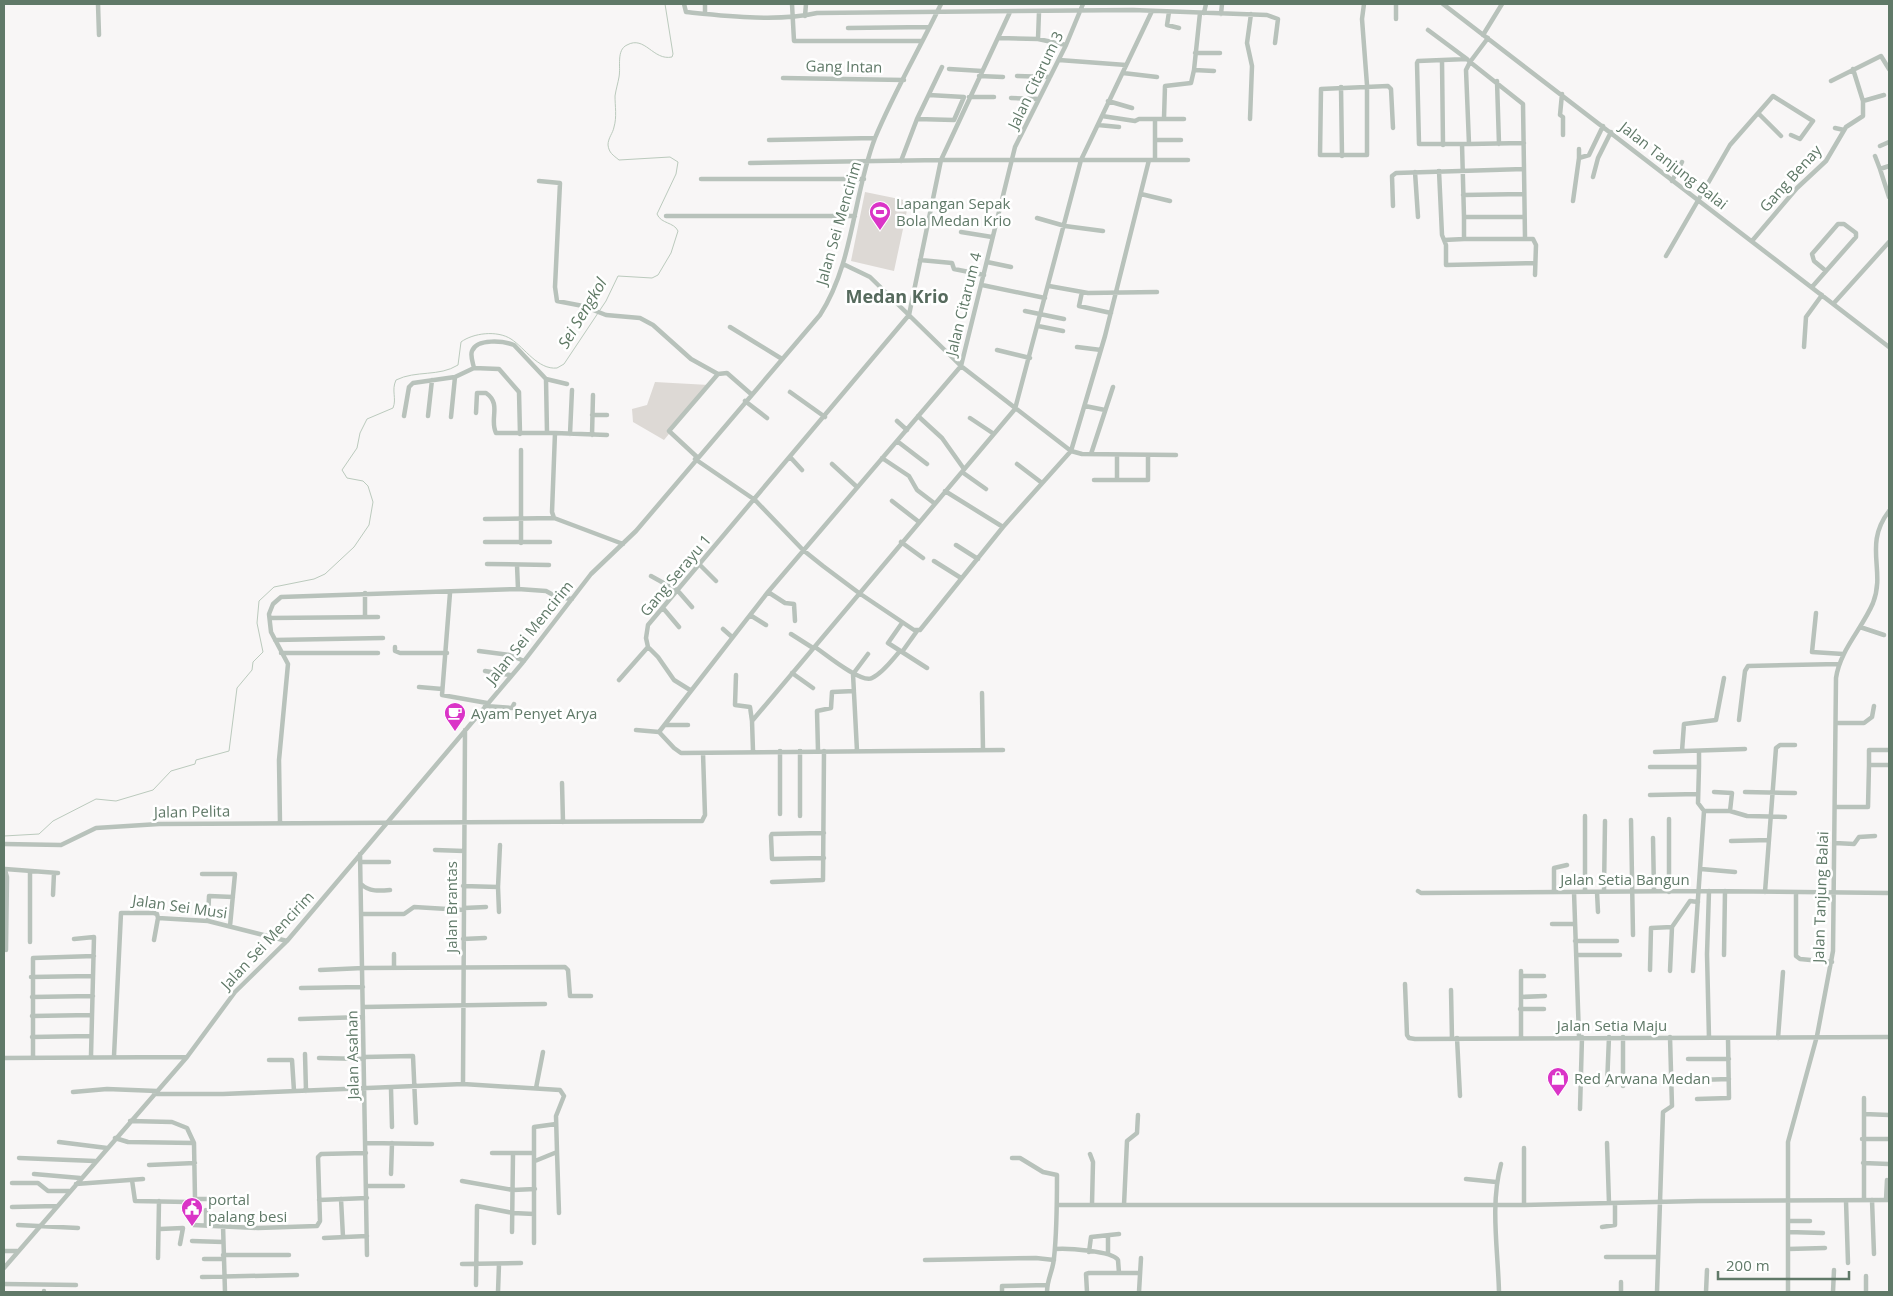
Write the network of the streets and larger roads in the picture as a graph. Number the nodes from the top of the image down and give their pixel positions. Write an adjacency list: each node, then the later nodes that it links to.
1 (98, 4): 35 (street)
2 (684, 4): 25 (street)
3 (705, 4): 25 (street)
4 (792, 4): 29 (street)
5 (806, 4): 28 (street)
6 (941, 4): 20 (street, Jalan Sei Mencirim)
7 (1062, 4): 17 (street)
8 (1082, 4): 18 (street, Jalan Citarum 3)
9 (1134, 4): 16 (street)
10 (1206, 4): 24 (street)
11 (1222, 4): 26 (street)
12 (1364, 4): 64 (street)
13 (1396, 4): 30 (street)
14 (1443, 4): 36 (street, Jalan Tanjung Balai)
15 (1502, 4): 36 (street)
16 (1133, 10): 18 (street); 19 (street)
17 (1062, 11): 18 (street); 22 (street)
18 (1081, 11): 41 (street, Jalan Citarum 3)
19 (1152, 11): 23 (street); 47 (street)
20 (937, 12): 21 (street); 28 (street); 31 (street, Jalan Sei Mencirim)
21 (1010, 12): 22 (street); 37 (street)
22 (1039, 12): 38 (street)
23 (1169, 12): 24 (street); 33 (street)
24 (1202, 13): 26 (street); 42 (street)
25 (705, 14): 29 (street)
26 (1221, 14): 27 (street)
27 (1251, 14): 40 (street); 82 (street)
28 (805, 16): 29 (street)
29 (794, 17): 39 (street)
30 (1396, 19)
31 (929, 27): 32 (street); 39 (street, Jalan Sei Mencirim)
32 (848, 28)
33 (1179, 28)
34 (1428, 30): 45 (street)
35 (99, 35)
36 (1485, 36): 45 (street); 66 (street, Jalan Tanjung Balai)
37 (998, 38): 38 (street); 55 (street)
38 (1038, 39): 41 (street)
39 (922, 41): 61 (street, Jalan Sei Mencirim)
40 (1275, 43)
41 (1066, 45): 44 (street, Jalan Citarum 3)
42 (1195, 53): 43 (street); 52 (street)
43 (1220, 53)
44 (1059, 60): 47 (street); 58 (street, Jalan Citarum 3)
45 (1468, 60): 46 (street); 62 (street); 100 (street)
46 (1442, 61): 98 (street); 98 (street)
47 (1126, 65): 54 (street)
48 (942, 67): 67 (street)
49 (949, 69): 55 (street)
50 (1853, 69): 51 (street); 63 (street); 74 (street)
51 (1889, 69)
52 (1194, 70): 53 (street); 79 (street)
53 (1214, 71)
54 (1123, 73): 59 (street); 73 (street)
55 (981, 74): 57 (street); 69 (street)
56 (1017, 76): 58 (street)
57 (1003, 77)
58 (1050, 77): 72 (street, Jalan Citarum 3)
59 (1156, 77)
60 (784, 78): 61 (street, Gang Intan)
61 (904, 80): 93 (street, Jalan Sei Mencirim)
62 (1497, 81): 101 (street); 102 (street)
63 (1831, 82)
64 (1367, 85): 65 (street); 86 (street); 105 (street)
65 (1341, 87): 105 (street); 105 (street)
66 (1562, 94): 84 (street, Jalan Tanjung Balai); 90 (street)
67 (929, 95): 78 (street); 78 (street)
68 (1884, 95): 74 (street)
69 (969, 97): 70 (street); 108 (street)
70 (994, 97)
71 (1011, 98): 72 (street)
72 (1039, 98): 109 (street, Jalan Citarum 3)
73 (1108, 101): 75 (street); 77 (street)
74 (1863, 101): 88 (street, Gang Benay)
75 (1132, 108)
76 (1758, 113): 91 (street); 92 (street); 135 (street)
77 (1102, 116): 81 (street); 83 (street)
78 (917, 118): 114 (street)
79 (1164, 118): 80 (street); 81 (street)
80 (1184, 118)
81 (1155, 119): 95 (street)
82 (1250, 119)
83 (1098, 124): 85 (street); 110 (street)
84 (1603, 126): 89 (street, Jalan Tanjung Balai); 107 (street)
85 (1119, 128)
86 (1393, 128)
87 (1835, 128): 88 (street)
88 (1844, 130): 150 (street, Gang Benay)
89 (1611, 132): 124 (street); 128 (street, Jalan Tanjung Balai)
90 (1563, 134)
91 (1791, 135)
92 (1781, 136)
93 (875, 138): 94 (street); 115 (street, Jalan Sei Mencirim)
94 (769, 140)
95 (1155, 140): 96 (street); 112 (street)
96 (1181, 140)
97 (1889, 142): 103 (street)
98 (1443, 144): 99 (street)
99 (1462, 144): 100 (street); 121 (street)
100 (1468, 144): 101 (street)
101 (1499, 144): 102 (street)
102 (1524, 144): 119 (street)
103 (1880, 146)
104 (1579, 149): 107 (street)
105 (1342, 156)
106 (1876, 156): 120 (street)
107 (1578, 158): 134 (street)
108 (941, 160): 109 (street); 114 (street); 153 (street)
109 (1012, 160): 110 (street); 146 (street, Jalan Citarum 4)
110 (1081, 160): 111 (street); 143 (street)
111 (1149, 160): 112 (street); 129 (street)
112 (1155, 160): 113 (street)
113 (1188, 160)
114 (901, 161): 115 (street)
115 (868, 162): 117 (street); 126 (street, Jalan Sei Mencirim)
116 (1682, 162): 128 (street)
117 (750, 163)
118 (1889, 166): 120 (street)
119 (1524, 169): 121 (street); 130 (street)
120 (1880, 169): 132 (street)
121 (1463, 170): 122 (street); 131 (street)
122 (1439, 171): 123 (street); 149 (street)
123 (1415, 172): 136 (street); 139 (street)
124 (1593, 177)
125 (701, 179): 126 (street)
126 (864, 179): 138 (street, Jalan Sei Mencirim)
127 (539, 181): 189 (street)
128 (1672, 181): 135 (street, Jalan Tanjung Balai)
129 (1141, 194): 133 (street); 168 (street)
130 (1524, 194): 131 (street); 141 (street)
131 (1463, 195): 140 (street)
132 (1889, 195)
133 (1170, 201)
134 (1572, 201)
135 (1699, 201): 150 (street, Jalan Tanjung Balai); 152 (street)
136 (1393, 206)
137 (666, 216): 138 (street)
138 (855, 216): 156 (street, Jalan Sei Mencirim)
139 (1418, 217)
140 (1464, 217): 141 (street); 148 (street)
141 (1524, 217): 147 (street)
142 (1037, 218): 143 (street)
143 (1065, 226): 144 (street); 164 (street)
144 (1103, 231)
145 (961, 232): 146 (street)
146 (992, 237): 154 (street, Jalan Citarum 4)
147 (1525, 238): 148 (street); 155 (street)
148 (1464, 239): 149 (street)
149 (1444, 240): 157 (street)
150 (1752, 241): 165 (street, Jalan Tanjung Balai)
151 (1889, 242): 171 (street)
152 (1666, 256)
153 (920, 260): 161 (street); 174 (street)
154 (987, 262): 158 (street); 161 (street, Jalan Citarum 4)
155 (1535, 263): 157 (street); 162 (street)
156 (843, 264): 174 (street); 186 (street, Jalan Sei Mencirim)
157 (1446, 265): 160 (street)
158 (1011, 267)
159 (1826, 271): 159 (street); 165 (street)
160 (1446, 272)
161 (984, 275): 163 (street, Jalan Citarum 4)
162 (1535, 275)
163 (982, 286): 170 (street); 187 (street, Jalan Citarum 4)
164 (1048, 286): 166 (street); 170 (street)
165 (1812, 287): 169 (street, Jalan Tanjung Balai)
166 (1082, 292): 168 (street); 173 (street)
167 (1157, 292): 168 (street)
168 (1115, 293): 173 (street)
169 (1822, 295): 171 (street, Jalan Tanjung Balai); 181 (street)
170 (1045, 298): 175 (street)
171 (1834, 304): 182 (street, Jalan Tanjung Balai)
172 (1025, 312): 175 (street)
173 (1111, 313): 184 (street)
174 (909, 314): 187 (street); 210 (street, Gang Serayu 1)
175 (1041, 314): 176 (street); 177 (street)
176 (1064, 319)
177 (1038, 326): 179 (street); 185 (street)
178 (730, 327): 186 (street)
179 (1063, 332)
180 (1077, 347): 184 (street)
181 (1804, 347)
182 (1889, 347)
183 (997, 350): 185 (street)
184 (1101, 350): 200 (street)
185 (1030, 358): 201 (street)
186 (782, 359): 197 (street, Jalan Sei Mencirim)
187 (961, 366): 201 (street); 208 (street)
188 (474, 368): 190 (street); 192 (street); 217 (street)
189 (718, 374): 197 (street); 229 (street)
190 (455, 377): 191 (street); 209 (street)
191 (432, 380): 205 (street); 206 (street)
192 (546, 380): 193 (street); 215 (street)
193 (567, 384)
194 (1113, 387): 202 (street)
195 (572, 390): 218 (street)
196 (790, 392): 210 (street)
197 (751, 394): 199 (street, Jalan Sei Mencirim)
198 (593, 395): 204 (street)
199 (745, 402): 211 (street); 229 (street, Jalan Sei Mencirim)
200 (1085, 406): 202 (street); 224 (street)
201 (1015, 409): 219 (street); 224 (street)
202 (1105, 410): 225 (street)
203 (476, 413): 217 (street)
204 (592, 415): 207 (street); 220 (street)
205 (404, 416)
206 (428, 416)
207 (607, 416)
208 (918, 416): 214 (street); 236 (street)
209 (451, 417)
210 (824, 417): 230 (street, Gang Serayu 1)
211 (767, 418)
212 (970, 418): 219 (street)
213 (897, 421): 214 (street)
214 (907, 430): 222 (street)
215 (546, 433): 216 (street); 217 (street)
216 (555, 433): 218 (street); 248 (street)
217 (520, 434)
218 (570, 434): 220 (street)
219 (994, 434): 236 (street)
220 (592, 435): 221 (street)
221 (607, 436)
222 (897, 441): 231 (street); 233 (street)
223 (521, 450): 247 (street)
224 (1070, 451): 225 (street); 239 (street)
225 (1091, 454): 227 (street)
226 (1176, 454): 228 (street)
227 (1117, 455): 228 (street); 238 (street)
228 (1148, 455): 238 (street)
229 (696, 458): 243 (street); 256 (street, Jalan Sei Mencirim)
230 (791, 458): 235 (street); 243 (street, Gang Serayu 1)
231 (882, 458): 240 (street); 245 (street)
232 (832, 464): 240 (street)
233 (926, 464)
234 (1017, 464): 239 (street)
235 (802, 470)
236 (963, 470): 241 (street); 242 (street)
237 (1094, 480): 238 (street)
238 (1117, 480)
239 (1042, 483): 251 (street)
240 (857, 488): 258 (street)
241 (986, 490)
242 (945, 491): 245 (street); 251 (street)
243 (756, 500): 258 (street); 265 (street, Gang Serayu 1)
244 (892, 501): 250 (street)
245 (934, 504): 250 (street)
246 (1889, 511): 287 (street, Jalan Tanjung Balai)
247 (521, 518): 248 (street); 249 (street); 255 (street)
248 (554, 518): 256 (street)
249 (485, 519)
250 (919, 522): 254 (street)
251 (1003, 527): 260 (street)
252 (485, 542): 255 (street)
253 (550, 542): 255 (street)
254 (901, 542): 259 (street); 274 (street)
255 (521, 543)
256 (623, 544): 275 (street, Jalan Sei Mencirim)
257 (956, 545): 260 (street)
258 (803, 550): 271 (street); 274 (street)
259 (923, 558)
260 (978, 559): 267 (street)
261 (934, 560): 267 (street)
262 (487, 564): 263 (street)
263 (518, 565): 264 (street); 269 (street)
264 (549, 565)
265 (700, 566): 268 (street); 270 (street, Gang Serayu 1)
266 (651, 576): 270 (street)
267 (961, 578): 289 (street)
268 (716, 581)
269 (518, 589): 273 (street); 275 (street)
270 (678, 591): 276 (street); 277 (street, Gang Serayu 1)
271 (768, 592): 279 (street); 283 (street)
272 (365, 593): 273 (street); 280 (street); 282 (street)
273 (450, 593): 302 (street)
274 (859, 593): 284 (street); 297 (street)
275 (572, 599): 305 (street, Jalan Sei Mencirim)
276 (692, 607)
277 (663, 608): 286 (street); 296 (street, Gang Serayu 1)
278 (1816, 613): 304 (street)
279 (750, 615): 285 (street); 292 (street)
280 (365, 617): 281 (street); 282 (street)
281 (378, 617)
282 (270, 618): 294 (street)
283 (795, 621)
284 (902, 622): 289 (street); 299 (street)
285 (766, 625)
286 (679, 626)
287 (1860, 627): 291 (street); 304 (street, Jalan Tanjung Balai)
288 (723, 630): 292 (street)
289 (917, 631): 299 (street)
290 (790, 634): 297 (street)
291 (1884, 635)
292 (732, 637): 318 (street)
293 (383, 638): 294 (street)
294 (275, 640): 300 (street)
295 (395, 647): 302 (street)
296 (648, 647): 314 (street); 318 (street)
297 (814, 647): 309 (street); 310 (street)
298 (479, 651): 305 (street)
299 (901, 652): 307 (street); 310 (street)
300 (281, 653): 301 (street); 370 (street)
301 (378, 653)
302 (447, 653): 317 (street)
303 (868, 654): 310 (street)
304 (1843, 654): 306 (street, Jalan Tanjung Balai)
305 (524, 661): 311 (street, Jalan Sei Mencirim)
306 (1839, 664): 324 (street); 326 (street, Jalan Tanjung Balai)
307 (927, 668)
308 (485, 671): 311 (street)
309 (792, 673): 316 (street); 325 (street)
310 (853, 674): 319 (street)
311 (510, 675): 322 (street, Jalan Sei Mencirim)
312 (736, 675): 325 (street)
313 (1724, 678): 342 (street)
314 (619, 680)
315 (419, 686): 317 (street)
316 (813, 688)
317 (442, 689): 322 (street)
318 (690, 690): 327 (street)
319 (854, 691): 340 (street); 341 (street)
320 (982, 694): 334 (street)
321 (514, 704): 322 (street)
322 (486, 705): 329 (street, Jalan Sei Mencirim)
323 (1874, 706): 326 (street)
324 (1740, 720)
325 (752, 721): 337 (street)
326 (1836, 723): 357 (street, Jalan Tanjung Balai)
327 (665, 725): 328 (street); 331 (street)
328 (688, 725)
329 (465, 730): 368 (street, Jalan Brantas); 371 (street, Jalan Sei Mencirim)
330 (636, 730): 331 (street)
331 (659, 732): 345 (street)
332 (1795, 745): 353 (street)
333 (1745, 749): 343 (street)
334 (983, 750): 335 (street); 341 (street)
335 (1003, 750)
336 (1889, 750): 347 (street)
337 (753, 751): 338 (street); 345 (street)
338 (780, 751): 339 (street); 360 (street)
339 (800, 751): 340 (street); 361 (street)
340 (821, 751): 341 (street); 372 (street)
341 (857, 751)
342 (1682, 751): 343 (street); 344 (street)
343 (1699, 751): 349 (street)
344 (1654, 752)
345 (703, 753): 369 (street, Jalan Pelita)
346 (1889, 765): 347 (street)
347 (1869, 766): 357 (street)
348 (1650, 767): 349 (street)
349 (1699, 767): 355 (street)
350 (562, 783): 369 (street)
351 (1714, 792): 359 (street)
352 (1745, 792): 353 (street)
353 (1773, 792): 354 (street); 363 (street)
354 (1795, 793)
355 (1698, 794): 356 (street); 358 (street)
356 (1650, 795)
357 (1835, 807): 377 (street, Jalan Tanjung Balai)
358 (1704, 811): 359 (street); 387 (street)
359 (1730, 811): 363 (street)
360 (780, 814)
361 (800, 816)
362 (1585, 816): 399 (street)
363 (1770, 816): 364 (street); 375 (street)
364 (1785, 817)
365 (1669, 819): 409 (street)
366 (1631, 820): 401 (street)
367 (1605, 821): 400 (street)
368 (465, 822): 369 (street, Jalan Pelita); 371 (street, Jalan Pelita); 381 (street, Jalan Brantas)
369 (563, 822)
370 (280, 823): 371 (street, Jalan Pelita); 378 (street, Jalan Pelita)
371 (385, 823): 382 (street, Jalan Sei Mencirim)
372 (824, 833): 383 (street); 383 (street)
373 (1875, 836): 377 (street)
374 (1653, 838): 402 (street)
375 (1769, 840): 376 (street); 410 (street)
376 (1731, 841)
377 (1835, 843): 412 (street, Jalan Tanjung Balai)
378 (4, 844)
379 (500, 845): 396 (street)
380 (435, 850): 381 (street)
381 (464, 851): 395 (street, Jalan Brantas)
382 (360, 854): 384 (street, Jalan Asahan); 435 (street, Jalan Sei Mencirim)
383 (824, 858): 393 (street)
384 (361, 862): 385 (street); 394 (street, Jalan Asahan)
385 (389, 862)
386 (1567, 865): 406 (street)
387 (1702, 868): 390 (street); 403 (street)
388 (4, 869): 389 (street); 392 (street)
389 (30, 871): 414 (street); 437 (street)
390 (1735, 872)
391 (202, 874): 415 (street)
392 (6, 878): 426 (street)
393 (772, 882)
394 (361, 884): 397 (street); 421 (street, Jalan Asahan)
395 (463, 886): 396 (street); 418 (street, Jalan Brantas)
396 (498, 887): 419 (street)
397 (390, 890)
398 (1418, 891): 406 (street, Jalan Setia Bangun)
399 (1585, 891): 407 (street, Jalan Setia Bangun); 408 (street, Jalan Setia Bangun)
400 (1604, 891): 401 (street, Jalan Setia Bangun); 408 (street, Jalan Setia Bangun)
401 (1631, 891): 402 (street, Jalan Setia Bangun); 429 (street)
402 (1654, 891): 409 (street, Jalan Setia Bangun)
403 (1699, 891): 404 (street, Jalan Setia Bangun); 409 (street, Jalan Setia Bangun); 416 (street)
404 (1709, 891): 405 (street, Jalan Setia Bangun); 484 (street)
405 (1725, 891): 410 (street, Jalan Setia Bangun); 442 (street)
406 (1554, 892): 407 (street, Jalan Setia Bangun)
407 (1574, 892): 425 (street)
408 (1597, 892): 420 (street)
409 (1669, 892)
410 (1764, 892): 411 (street, Jalan Setia Bangun)
411 (1796, 892): 412 (street, Jalan Setia Bangun); 444 (street)
412 (1834, 892): 413 (street, Jalan Setia Bangun); 444 (street, Jalan Tanjung Balai)
413 (1889, 893)
414 (53, 895)
415 (233, 897): 423 (street); 427 (street)
416 (1698, 902): 428 (street); 451 (street)
417 (486, 907): 418 (street)
418 (464, 909): 421 (street); 432 (street, Jalan Brantas)
419 (499, 912)
420 (1598, 912)
421 (361, 914): 446 (street, Jalan Asahan)
422 (158, 918): 423 (street, Jalan Sei Musi); 433 (street); 490 (street, Jalan Sei Musi)
423 (208, 921): 427 (street, Jalan Sei Musi)
424 (1552, 924): 425 (street)
425 (1575, 924): 434 (street)
426 (5, 926): 438 (street)
427 (230, 926): 435 (street, Jalan Sei Musi)
428 (1672, 927): 449 (street); 450 (street)
429 (1633, 935)
430 (485, 938): 432 (street)
431 (74, 939): 443 (street)
432 (463, 939): 445 (street, Jalan Brantas)
433 (154, 940)
434 (1575, 940): 436 (street); 440 (street)
435 (287, 941): 492 (street, Jalan Sei Mencirim)
436 (1617, 941)
437 (30, 942)
438 (6, 950)
439 (394, 954): 447 (street)
440 (1576, 955): 441 (street); 477 (street)
441 (1620, 955)
442 (1724, 955)
443 (94, 956): 453 (street); 455 (street)
444 (1832, 962): 475 (street, Jalan Tanjung Balai)
445 (464, 967): 447 (street); 462 (street); 466 (street, Jalan Brantas)
446 (363, 968): 447 (street); 448 (street); 457 (street, Jalan Asahan)
447 (394, 968)
448 (320, 970)
449 (1650, 970)
450 (1670, 971)
451 (1694, 971)
452 (1783, 972): 486 (street)
453 (93, 976): 455 (street); 461 (street)
454 (1544, 976): 464 (street)
455 (32, 977): 460 (street)
456 (1406, 984): 482 (street, Jalan Setia Maju)
457 (363, 987): 458 (street); 467 (street, Jalan Asahan)
458 (301, 988)
459 (1451, 990): 482 (street)
460 (32, 996): 461 (street); 471 (street)
461 (93, 996): 470 (street)
462 (591, 996)
463 (1545, 996): 464 (street)
464 (1521, 997): 468 (street)
465 (545, 1004): 466 (street)
466 (463, 1006): 467 (street); 501 (street, Jalan Brantas)
467 (363, 1007): 472 (street, Jalan Asahan)
468 (1520, 1009): 469 (street); 483 (street)
469 (1544, 1009)
470 (92, 1015): 471 (street); 474 (street)
471 (32, 1016): 476 (street)
472 (364, 1017): 473 (street); 495 (street, Jalan Asahan)
473 (300, 1019)
474 (91, 1036): 476 (street); 489 (street)
475 (1817, 1036): 481 (street, Jalan Setia Maju); 486 (street, Jalan Setia Maju); 574 (street, Jalan Tanjung Balai)
476 (32, 1037): 491 (street)
477 (1580, 1037): 478 (street, Jalan Setia Maju); 483 (street, Jalan Setia Maju); 515 (street)
478 (1609, 1037): 479 (street, Jalan Setia Maju); 502 (street)
479 (1623, 1037): 480 (street, Jalan Setia Maju); 503 (street)
480 (1670, 1037): 484 (street, Jalan Setia Maju); 576 (street)
481 (1889, 1037)
482 (1454, 1038): 483 (street, Jalan Setia Maju); 512 (street)
483 (1521, 1038)
484 (1709, 1038): 485 (street, Jalan Setia Maju)
485 (1728, 1038): 486 (street, Jalan Setia Maju); 497 (street)
486 (1778, 1038)
487 (543, 1052): 505 (street)
488 (305, 1054): 508 (street)
489 (91, 1056): 490 (street); 491 (street)
490 (114, 1056): 492 (street)
491 (33, 1057): 493 (street)
492 (187, 1057): 511 (street, Jalan Sei Mencirim)
493 (4, 1058)
494 (319, 1058): 495 (street)
495 (364, 1058): 504 (street); 506 (street, Jalan Asahan)
496 (1688, 1059): 497 (street)
497 (1729, 1059): 499 (street)
498 (269, 1060): 509 (street)
499 (1729, 1079): 500 (street); 514 (street)
500 (1698, 1080)
501 (463, 1084): 504 (street); 505 (street)
502 (1607, 1085)
503 (1623, 1086)
504 (414, 1088): 507 (street); 520 (street)
505 (536, 1088): 521 (street)
506 (364, 1089): 507 (street); 508 (street); 528 (street, Jalan Asahan)
507 (391, 1089): 522 (street)
508 (306, 1090): 509 (street)
509 (294, 1091): 511 (street)
510 (73, 1092): 511 (street)
511 (155, 1092): 519 (street, Jalan Sei Mencirim)
512 (1460, 1096)
513 (1864, 1098): 516 (street)
514 (1697, 1099)
515 (1580, 1109)
516 (1864, 1114): 517 (street); 524 (street)
517 (1889, 1114)
518 (1138, 1115): 581 (street)
519 (130, 1121): 523 (street, Jalan Sei Mencirim); 527 (street)
520 (416, 1123)
521 (556, 1124): 534 (street); 538 (street)
522 (392, 1126)
523 (115, 1138): 527 (street); 532 (street, Jalan Sei Mencirim)
524 (1862, 1138): 525 (street); 545 (street)
525 (1889, 1139)
526 (60, 1142): 532 (street)
527 (194, 1143): 544 (street)
528 (366, 1143): 529 (street); 535 (street, Jalan Asahan)
529 (392, 1143): 531 (street); 550 (street)
530 (1607, 1143): 577 (street)
531 (432, 1144)
532 (107, 1148): 542 (street, Jalan Sei Mencirim)
533 (1524, 1148): 583 (street)
534 (557, 1152): 543 (street); 588 (street)
535 (366, 1153): 560 (street, Jalan Asahan); 569 (street)
536 (492, 1153): 537 (street)
537 (513, 1153): 538 (street); 563 (street)
538 (534, 1153): 543 (street)
539 (1090, 1154): 579 (street)
540 (19, 1158): 542 (street)
541 (1012, 1158): 580 (street)
542 (95, 1161): 551 (street, Jalan Sei Mencirim)
543 (535, 1161): 562 (street)
544 (195, 1163): 548 (street); 566 (street)
545 (1863, 1163): 547 (street); 570 (street)
546 (1501, 1164): 557 (street)
547 (1889, 1164)
548 (149, 1165)
549 (34, 1174): 551 (street)
550 (391, 1174)
551 (80, 1178): 559 (street, Jalan Sei Mencirim)
552 (143, 1179): 554 (street)
553 (1466, 1179): 557 (street)
554 (132, 1180): 559 (street); 573 (street)
555 (1887, 1180): 572 (street)
556 (462, 1181): 563 (street)
557 (1496, 1182): 582 (street)
558 (12, 1183): 564 (street)
559 (76, 1184): 564 (street, Jalan Sei Mencirim)
560 (367, 1186): 561 (street); 565 (street, Jalan Asahan)
561 (403, 1186)
562 (534, 1189): 563 (street); 589 (street)
563 (513, 1190): 587 (street)
564 (69, 1191): 584 (street, Jalan Sei Mencirim)
565 (367, 1198): 568 (street); 604 (street, Jalan Asahan)
566 (195, 1199): 567 (street); 573 (street)
567 (208, 1199)
568 (341, 1199): 569 (street); 606 (street)
569 (319, 1200): 595 (street)
570 (1864, 1200): 571 (street); 575 (street)
571 (1872, 1200): 572 (street); 619 (street)
572 (1888, 1200)
573 (159, 1201): 599 (street)
574 (1788, 1201): 575 (street); 576 (street); 590 (street, Jalan Tanjung Balai)
575 (1846, 1201): 631 (street)
576 (1660, 1202): 578 (street); 624 (street)
577 (1609, 1203): 578 (street); 583 (street)
578 (1615, 1203): 597 (street)
579 (1092, 1204): 580 (street); 581 (street)
580 (1057, 1205): 613 (street)
581 (1124, 1205): 582 (street)
582 (1495, 1205): 583 (street); 655 (street)
583 (1524, 1205)
584 (57, 1206): 585 (street); 593 (street, Jalan Sei Mencirim)
585 (12, 1208)
586 (206, 1210): 592 (street)
587 (512, 1213): 589 (street); 600 (street); 633 (street)
588 (558, 1213)
589 (534, 1214): 611 (street)
590 (1788, 1221): 591 (street); 601 (street, Jalan Tanjung Balai)
591 (1810, 1221)
592 (206, 1224): 594 (street); 595 (street)
593 (39, 1225): 596 (street); 598 (street); 616 (street, Jalan Sei Mencirim)
594 (194, 1225)
595 (223, 1225): 609 (street)
596 (18, 1226)
597 (1602, 1227)
598 (78, 1228)
599 (160, 1230): 610 (street); 625 (street)
600 (512, 1232)
601 (1788, 1232): 602 (street); 614 (street, Jalan Tanjung Balai)
602 (1824, 1232)
603 (1119, 1234): 605 (street)
604 (367, 1236): 606 (street); 620 (street, Jalan Asahan)
605 (1108, 1236): 617 (street); 618 (street)
606 (343, 1237): 607 (street)
607 (324, 1238)
608 (192, 1241): 609 (street)
609 (223, 1242): 622 (street)
610 (180, 1244)
611 (534, 1244)
612 (1825, 1248): 614 (street)
613 (1055, 1249): 617 (street); 629 (street)
614 (1788, 1249): 659 (street, Jalan Tanjung Balai)
615 (4, 1250): 616 (street)
616 (17, 1251): 635 (street, Jalan Sei Mencirim)
617 (1089, 1252): 618 (street)
618 (1108, 1254): 638 (street)
619 (1874, 1254)
620 (368, 1255)
621 (289, 1256): 622 (street)
622 (223, 1257): 627 (street); 643 (street)
623 (1606, 1257): 624 (street)
624 (1658, 1257): 657 (street)
625 (158, 1258)
626 (1141, 1258): 639 (street)
627 (204, 1259)
628 (925, 1260): 629 (street)
629 (1054, 1260): 648 (street)
630 (521, 1263): 634 (street)
631 (1848, 1263)
632 (462, 1264): 633 (street)
633 (476, 1264): 634 (street); 647 (street)
634 (499, 1264): 650 (street)
635 (4, 1268)
636 (1707, 1270): 658 (street)
637 (1834, 1270): 660 (street)
638 (1119, 1273): 639 (street); 653 (street)
639 (1140, 1274): 654 (street)
640 (296, 1275): 643 (street)
641 (1866, 1276): 661 (street)
642 (202, 1277): 643 (street)
643 (224, 1277): 649 (street)
644 (1621, 1282): 656 (street)
645 (4, 1284): 646 (street)
646 (76, 1285)
647 (476, 1285)
648 (1047, 1285): 651 (street); 652 (street)
649 (225, 1292)
650 (498, 1292)
651 (1002, 1292)
652 (1047, 1292)
653 (1087, 1292)
654 (1139, 1292)
655 (1499, 1292)
656 (1621, 1292)
657 (1656, 1292)
658 (1706, 1292)
659 (1788, 1292)
660 (1834, 1292)
661 (1866, 1292)

